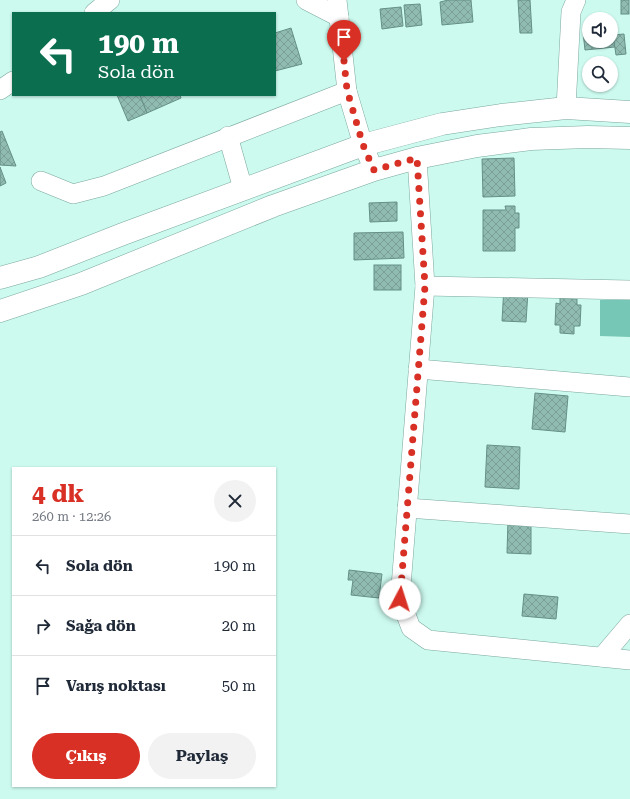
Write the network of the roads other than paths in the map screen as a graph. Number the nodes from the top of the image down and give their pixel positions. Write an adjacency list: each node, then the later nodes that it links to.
1 (110, 0): 5 (street)
2 (306, 0): 4 (street)
3 (576, 0): 9 (street)
4 (338, 8): 8 (street)
5 (95, 12)
6 (12, 82): 7 (street)
7 (0, 90)
8 (347, 90): 11 (street); 13 (street)
9 (566, 108): 10 (main road); 13 (main road)
10 (630, 112)
11 (228, 136): 16 (street); 17 (street)
12 (630, 138): 14 (main road)
13 (363, 145): 15 (street); 17 (main road)
14 (417, 158): 15 (main road); 19 (street)
15 (374, 170): 21 (main road)
16 (41, 181)
17 (243, 189): 18 (main road)
18 (0, 278)
19 (425, 286): 20 (street); 22 (street)
20 (630, 290)
21 (0, 311)
22 (418, 369): 23 (street); 24 (street)
23 (630, 387)
24 (407, 508): 25 (street); 27 (street)
25 (630, 524)
26 (630, 624): 27 (street)
27 (602, 657): 28 (street)
28 (630, 660)

